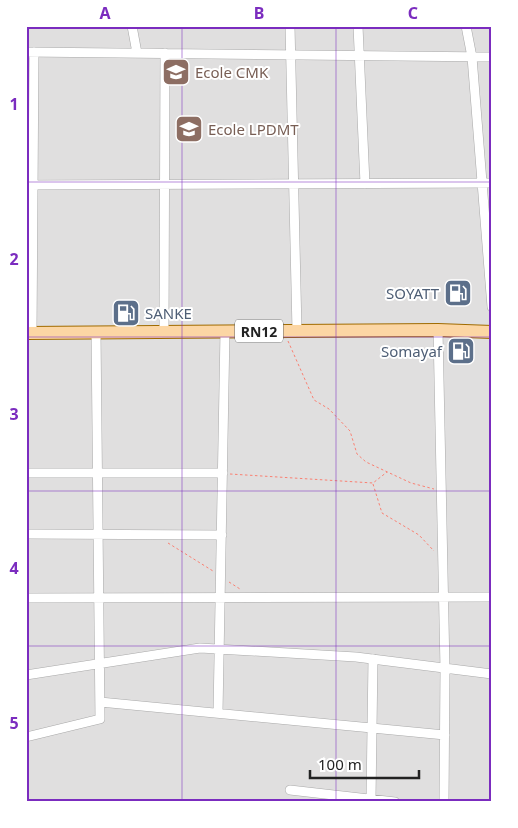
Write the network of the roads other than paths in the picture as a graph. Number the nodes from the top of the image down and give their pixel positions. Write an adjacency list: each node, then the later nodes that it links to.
1 (132, 26): 6 (street)
2 (290, 26): 8 (street)
3 (358, 26): 9 (street)
4 (466, 26): 10 (street)
5 (30, 52): 6 (street); 16 (street)
6 (137, 53): 7 (street)
7 (165, 53): 8 (street); 17 (street)
8 (291, 55): 9 (street); 12 (street)
9 (360, 56): 10 (street); 13 (street)
10 (472, 57): 11 (street); 14 (street)
11 (492, 57)
12 (294, 184): 13 (street); 17 (street); 22 (street)
13 (365, 184): 14 (street)
14 (482, 184): 15 (street); 18 (street)
15 (492, 184)
16 (30, 185): 17 (street); 25 (street)
17 (164, 185): 20 (street)
18 (492, 307)
19 (438, 330): 22 (main road, RN12); 24 (main road, RN12); 36 (street)
20 (164, 331): 21 (main road, RN12); 23 (main road, RN12)
21 (225, 331): 22 (main road, RN12); 28 (street)
22 (297, 331)
23 (96, 332): 25 (main road, RN12); 27 (street)
24 (492, 332)
25 (29, 333)
26 (26, 473): 27 (street)
27 (98, 473): 28 (street); 30 (street)
28 (223, 473): 31 (street)
29 (26, 534): 30 (street)
30 (98, 534): 31 (street); 34 (street)
31 (222, 535): 35 (street)
32 (492, 597): 36 (street)
33 (26, 598): 34 (street)
34 (99, 598): 35 (street); 39 (street)
35 (221, 598): 36 (street); 37 (street)
36 (444, 598): 40 (street)
37 (221, 649): 38 (street); 39 (street); 44 (street)
38 (373, 659): 40 (street); 45 (street)
39 (99, 662): 42 (street); 43 (street)
40 (445, 669): 41 (street); 46 (street)
41 (492, 674)
42 (26, 675)
43 (100, 702): 44 (street); 47 (street)
44 (218, 713): 45 (street)
45 (372, 728): 46 (street); 49 (street)
46 (445, 735): 51 (street)
47 (26, 736)
48 (290, 790): 49 (street)
49 (371, 799): 50 (street)
50 (394, 802)
51 (444, 802)

